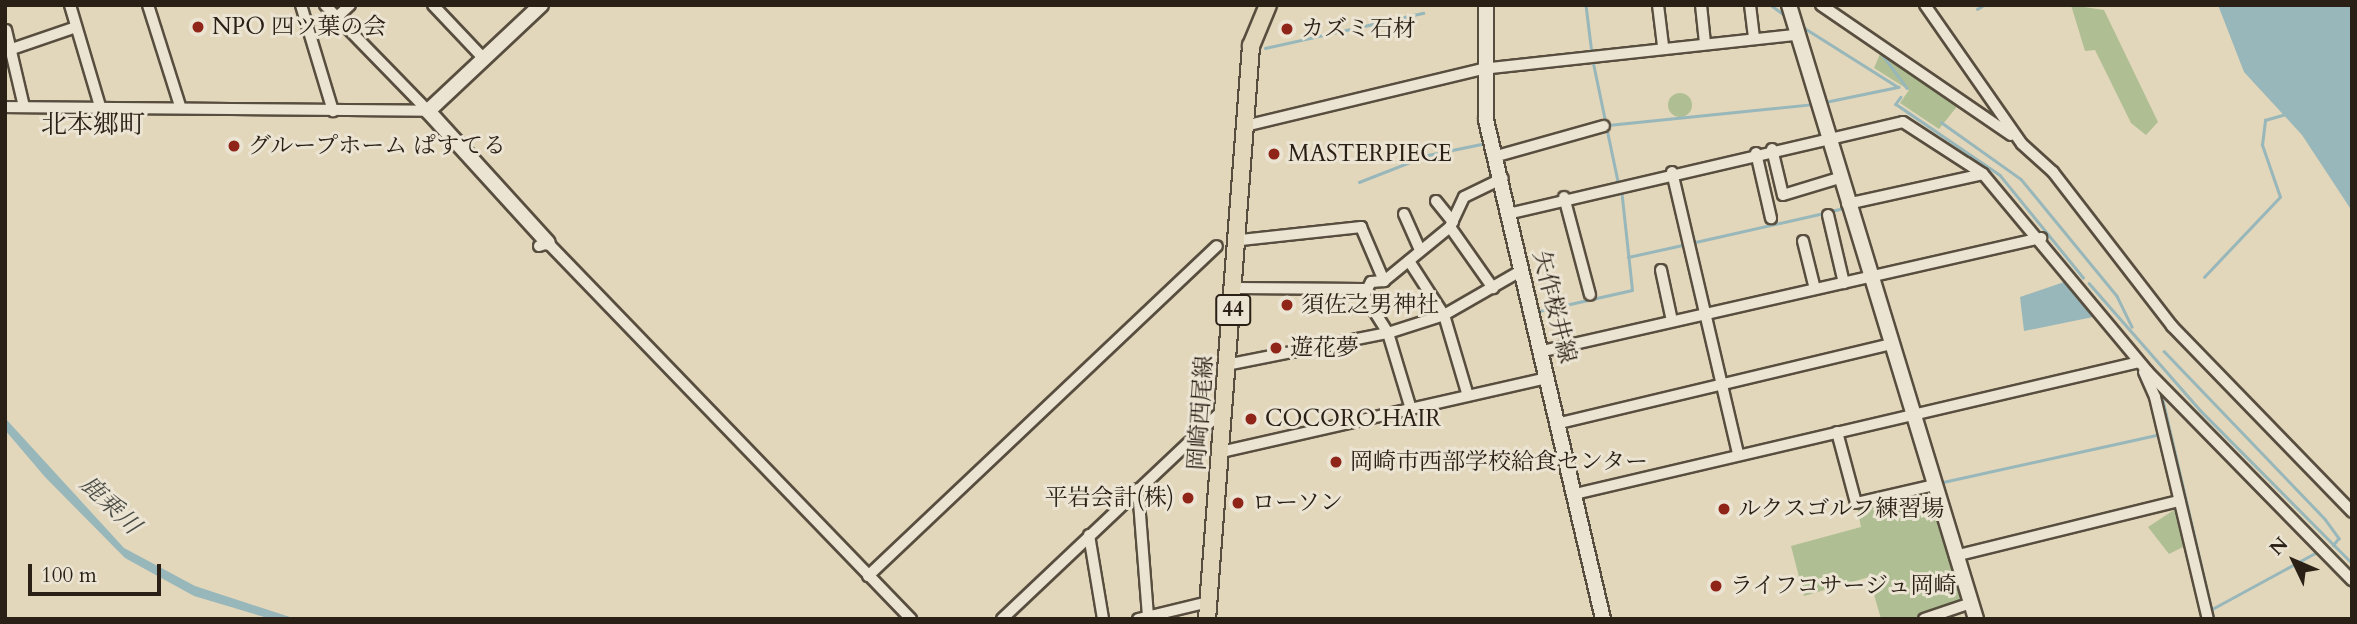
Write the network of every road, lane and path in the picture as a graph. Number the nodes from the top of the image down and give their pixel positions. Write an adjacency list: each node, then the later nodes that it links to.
1 (70, 5): 17 (street)
2 (148, 5): 27 (street)
3 (301, 5): 30 (street)
4 (325, 5): 16 (street)
5 (350, 5): 16 (street)
6 (433, 5): 24 (street)
7 (1268, 5): 32 (main road, 岡崎西尾線 / 44)
8 (1486, 5): 25 (street, 矢作桜井線)
9 (1658, 5): 22 (street)
10 (1700, 5): 21 (street)
11 (1749, 5): 20 (street)
12 (1789, 5): 19 (street)
13 (1925, 5): 35 (street)
14 (540, 6): 24 (street)
15 (1828, 7): 35 (street)
16 (337, 18): 31 (street)
17 (76, 27): 23 (street); 26 (street)
18 (6, 30): 23 (street)
19 (1796, 35): 20 (street); 34 (street)
20 (1754, 39): 21 (street)
21 (1705, 43): 22 (street)
22 (1663, 46): 25 (street)
23 (7, 47): 29 (street)
24 (484, 59): 31 (street)
25 (1482, 69): 32 (street); 38 (street, 矢作桜井線)
26 (100, 106): 27 (street); 29 (street)
27 (180, 106): 30 (street)
28 (5, 107): 29 (street)
29 (24, 107)
30 (333, 111): 31 (street)
31 (428, 111): 54 (street)
32 (1244, 125): 52 (main road, 岡崎西尾線 / 44)
33 (1604, 127): 38 (street)
34 (1825, 137): 36 (street); 40 (street); 42 (street)
35 (2022, 144): 90 (street)
36 (1772, 149): 37 (street); 42 (street)
37 (1756, 153): 39 (street); 49 (street)
38 (1497, 156): 41 (street, 矢作桜井線)
39 (1672, 172): 43 (street); 68 (street)
40 (1983, 174): 45 (street); 51 (street)
41 (1503, 178): 46 (street, 矢作桜井線); 50 (street)
42 (1839, 178): 45 (street)
43 (1564, 197): 46 (street); 67 (street)
44 (1436, 201): 50 (street)
45 (1847, 204): 60 (street)
46 (1512, 213): 59 (street, 矢作桜井線)
47 (1404, 214): 56 (street)
48 (1828, 215): 62 (street)
49 (1771, 218)
50 (1452, 224): 56 (street); 64 (street)
51 (2041, 237): 60 (street); 74 (street)
52 (1241, 240): 61 (street); 63 (main road, 岡崎西尾線 / 44)
53 (1803, 241): 66 (street)
54 (543, 244): 93 (street)
55 (1217, 246): 93 (street)
56 (1420, 250): 57 (street)
57 (1409, 261): 61 (street); 69 (street)
58 (1661, 270): 70 (street)
59 (1517, 273): 64 (street); 73 (street, 矢作桜井線)
60 (1871, 277): 62 (street); 72 (street)
61 (1384, 281): 65 (street)
62 (1844, 283): 66 (street)
63 (1236, 288): 65 (street); 75 (main road, 岡崎西尾線 / 44)
64 (1493, 288): 69 (street)
65 (1364, 289): 71 (street)
66 (1815, 289): 68 (street)
67 (1590, 295)
68 (1706, 313): 70 (street); 77 (street)
69 (1444, 315): 71 (street); 78 (street)
70 (1672, 321): 73 (street)
71 (1388, 333): 75 (street); 79 (street)
72 (1891, 344): 77 (street); 81 (street)
73 (1543, 351): 76 (street, 矢作桜井線)
74 (2139, 362): 81 (street); 89 (street); 94 (street)
75 (1226, 365): 80 (main road, 岡崎西尾線 / 44)
76 (1548, 378): 78 (street); 82 (street, 矢作桜井線)
77 (1722, 382): 82 (street); 85 (street)
78 (1468, 396): 79 (street)
79 (1411, 409): 84 (street)
80 (1224, 410): 84 (main road, 岡崎西尾線 / 44); 87 (street)
81 (1912, 412): 83 (street); 86 (street)
82 (1560, 423): 88 (street, 矢作桜井線)
83 (1837, 432): 85 (street); 86 (street)
84 (1221, 452): 95 (main road, 岡崎西尾線 / 44)
85 (1738, 454): 88 (street)
86 (1934, 485): 92 (street)
87 (1138, 489): 91 (street); 97 (street)
88 (1575, 494): 102 (street, 矢作桜井線)
89 (2179, 501): 92 (street); 105 (street)
90 (2352, 512)
91 (1088, 534): 99 (street); 100 (street)
92 (1955, 556): 96 (street)
93 (868, 576): 98 (street)
94 (2352, 579)
95 (1209, 602): 97 (street); 101 (main road, 岡崎西尾線 / 44)
96 (1971, 603): 103 (street); 104 (street)
97 (1143, 618)
98 (911, 619)
99 (1002, 619)
100 (1103, 619)
101 (1208, 619)
102 (1603, 619)
103 (1924, 619)
104 (1976, 619)
105 (2208, 619)

